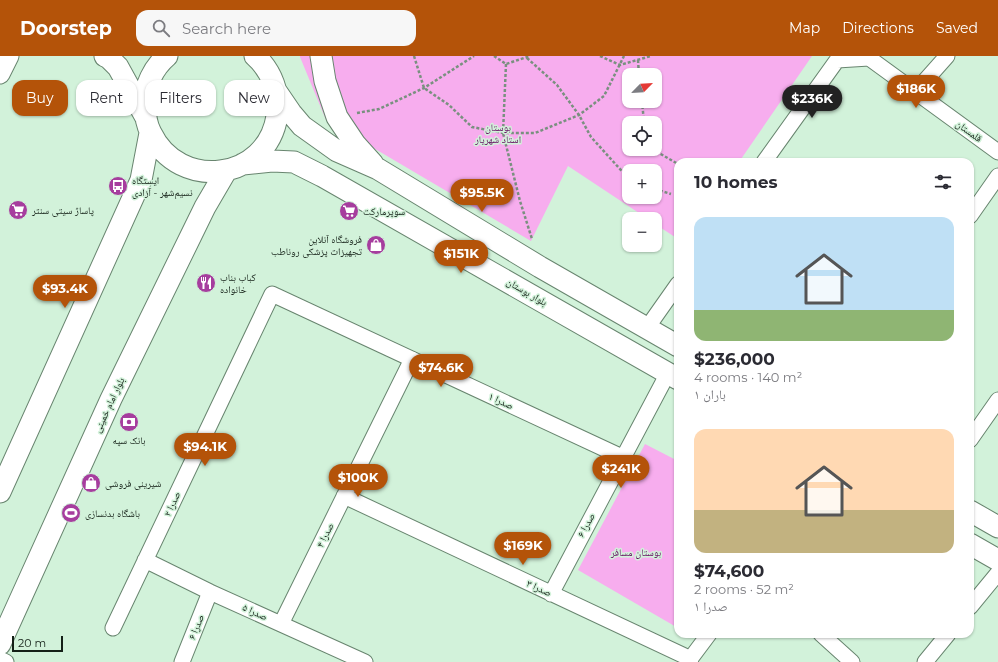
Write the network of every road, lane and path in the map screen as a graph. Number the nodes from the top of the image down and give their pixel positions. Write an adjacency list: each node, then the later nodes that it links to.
1 (9, 56): 19 (street)
2 (105, 56): 25 (main road, بلوار بوستان)
3 (167, 56): 25 (main road)
4 (255, 56): 20 (main road)
5 (321, 56): 24 (main road)
6 (414, 56): 21 (path)
7 (474, 56): 21 (path)
8 (494, 56): 16 (path)
9 (600, 56): 17 (path)
10 (624, 56): 17 (path)
11 (650, 56): 15 (path)
12 (946, 56): 22 (street)
13 (529, 57): 16 (path); 23 (path)
14 (839, 58): 22 (street, قلمستان); 29 (street)
15 (638, 60): 17 (path); 18 (path)
16 (506, 64): 26 (path)
17 (620, 65): 23 (path)
18 (639, 68)
19 (0, 74)
20 (274, 74): 31 (main road); 32 (main road)
21 (424, 88): 24 (path); 26 (path)
22 (916, 92): 27 (street, قلمستان)
23 (579, 115): 26 (path); 33 (path)
24 (337, 117): 32 (main road)
25 (148, 125): 31 (main road, بلوار بوستان); 48 (main road)
26 (503, 133): 38 (path)
27 (998, 152)
28 (662, 155): 30 (path)
29 (767, 158)
30 (674, 162)
31 (235, 167): 44 (main road, بلوار بوستان); 64 (main road, بلوار امام خمینی)
32 (378, 168): 38 (main road)
33 (622, 171)
34 (998, 176): 37 (street)
35 (662, 191): 36 (path)
36 (671, 194)
37 (974, 210)
38 (540, 267): 41 (main road)
39 (674, 290): 41 (street)
40 (272, 294): 43 (street, صدرا ۱); 53 (street, صدرا ۲)
41 (647, 328): 42 (main road)
42 (674, 344)
43 (412, 359): 47 (street, صدرا ۱); 49 (street, صدرا ۴)
44 (673, 376): 47 (street, صدرا ۶)
45 (998, 400): 46 (street)
46 (974, 434)
47 (622, 457): 57 (street, صدرا ۶)
48 (0, 492)
49 (344, 496): 57 (street, صدرا ۳); 59 (street, صدرا ۴)
50 (974, 513): 51 (main road)
51 (998, 527)
52 (974, 546): 54 (main road)
53 (145, 560): 56 (street, صدرا ۵); 60 (street, صدرا ۲)
54 (998, 560)
55 (998, 573): 58 (street)
56 (210, 592): 59 (street, صدرا ۵); 69 (street, صدرا ۶)
57 (551, 594): 67 (street, صدرا ۳)
58 (974, 602)
59 (281, 624): 66 (street, صدرا ۵)
60 (113, 628)
61 (706, 638): 67 (street)
62 (825, 638): 70 (street)
63 (945, 638): 71 (street)
64 (0, 644)
65 (0, 659): 68 (street)
66 (359, 661)
67 (689, 661)
68 (6, 662)
69 (182, 662)
70 (852, 662)
71 (925, 662)

